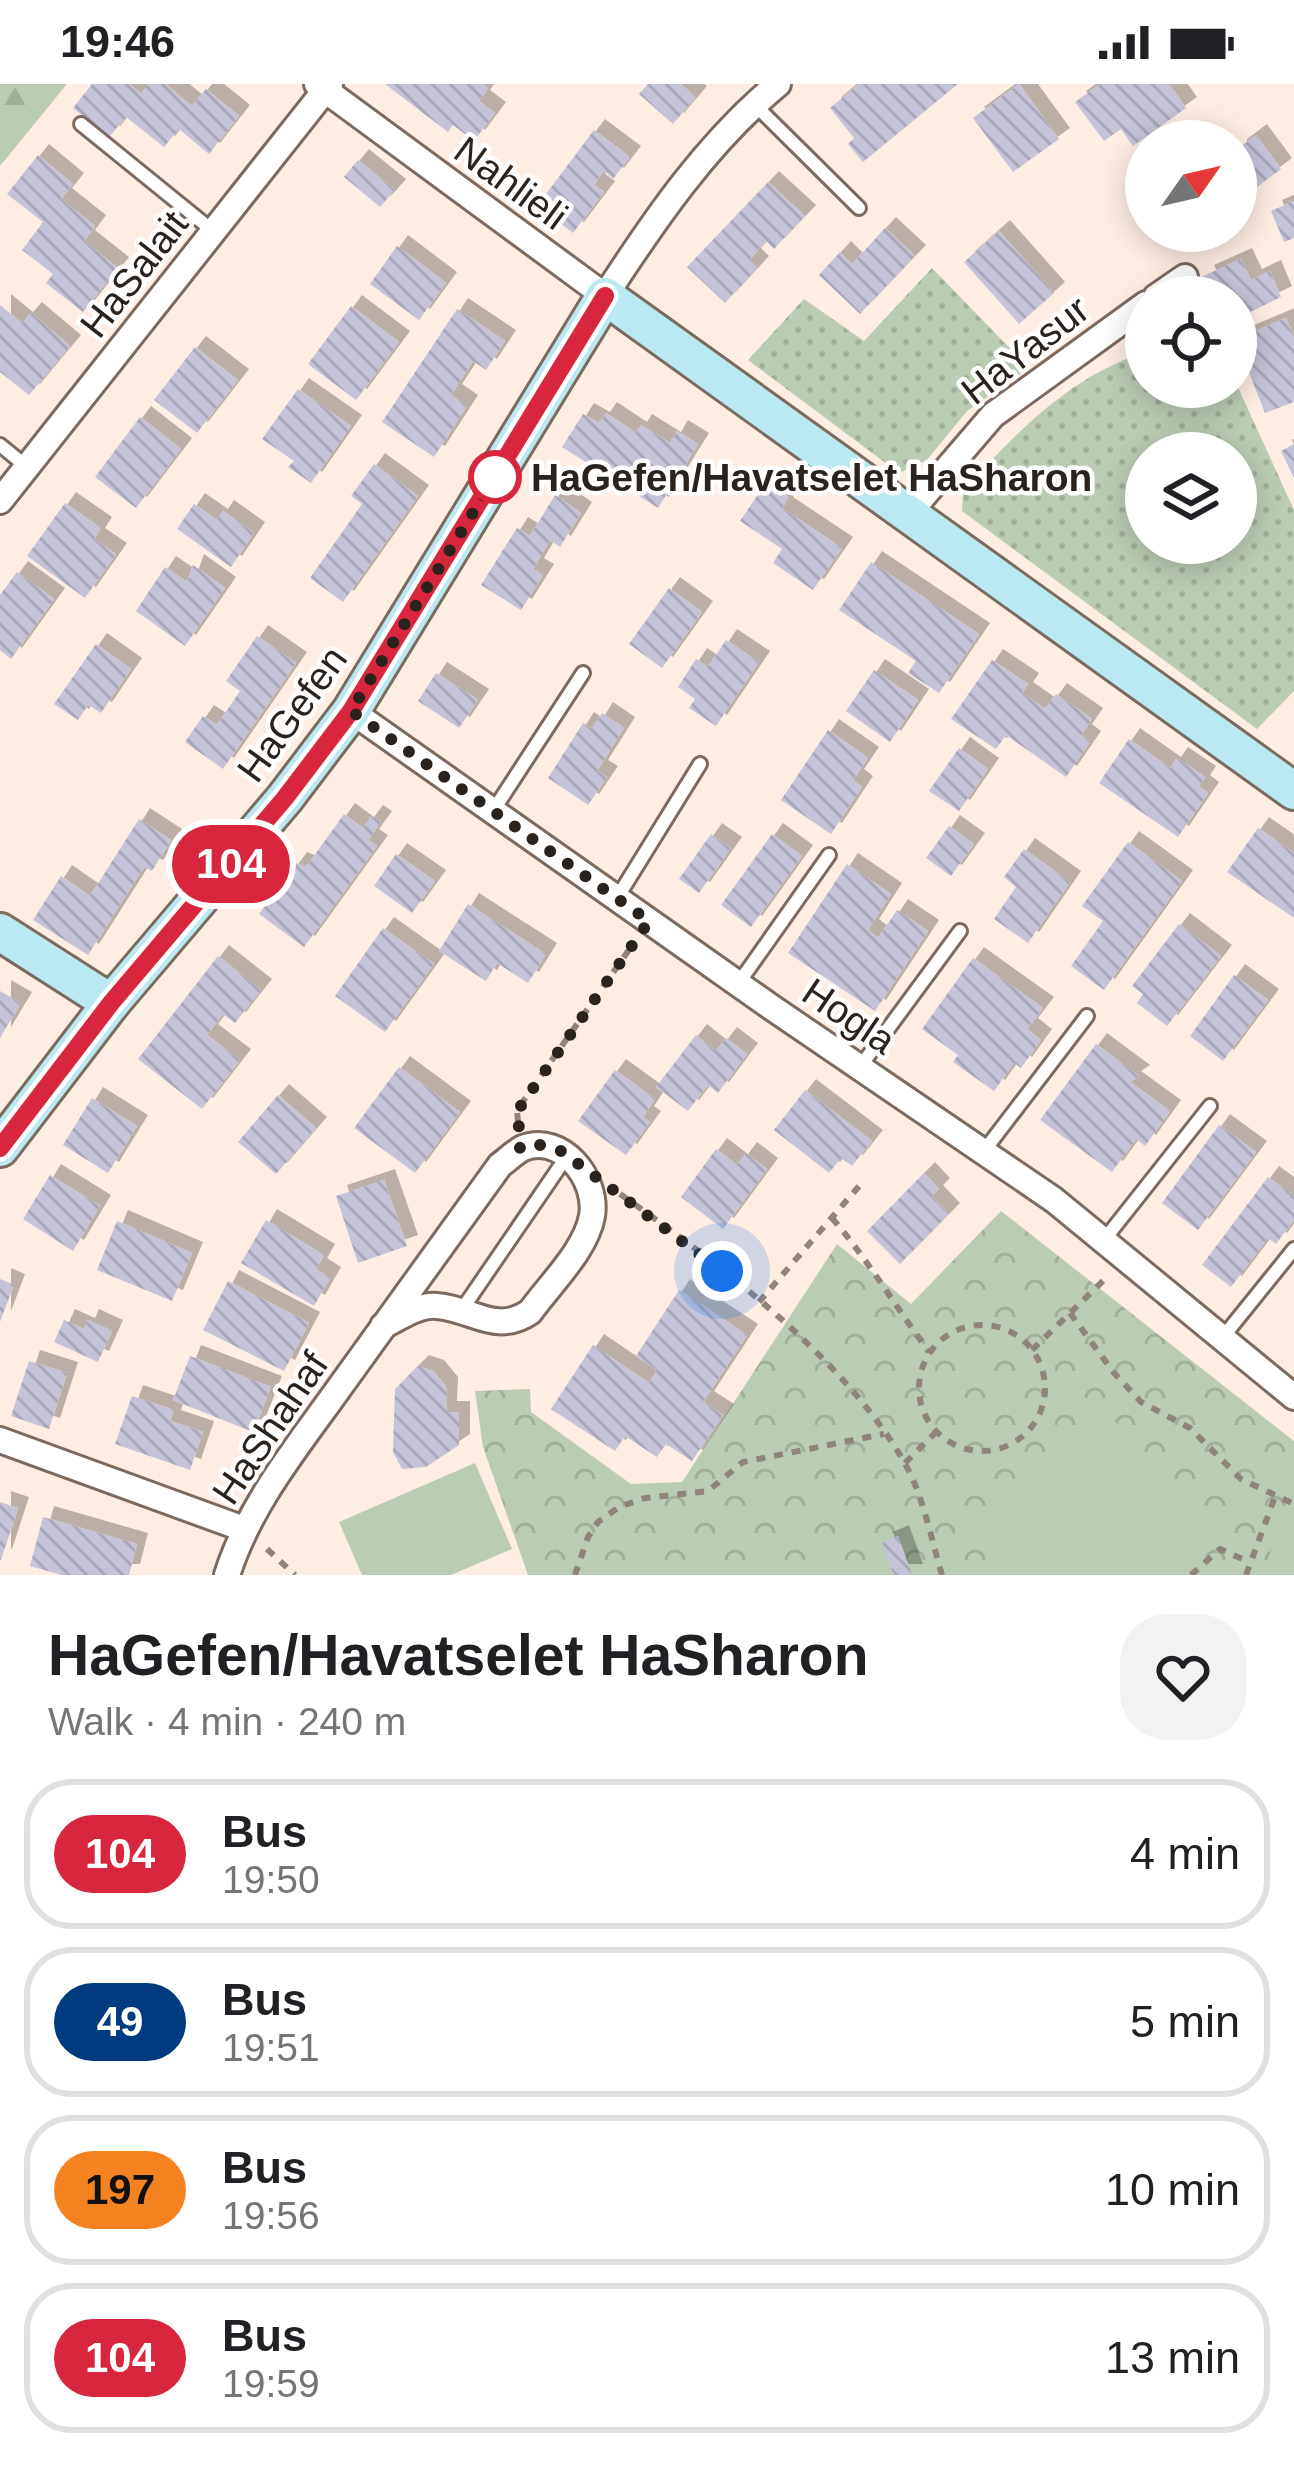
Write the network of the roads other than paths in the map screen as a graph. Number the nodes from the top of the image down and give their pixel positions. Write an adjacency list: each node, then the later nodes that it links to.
1 (778, 84): 3 (street)
2 (324, 86): 6 (street, HaSalait); 7 (street, Nahlieli)
3 (754, 104): 5 (lane); 7 (street)
4 (81, 124): 6 (lane)
5 (860, 208)
6 (213, 231): 10 (street, HaSalait)
7 (605, 296): 12 (street); 14 (street, HaGefen)
8 (1125, 319): 12 (street, HaYasur)
9 (0, 445): 10 (lane)
10 (27, 467): 11 (street, HaSalait)
11 (0, 501)
12 (908, 514): 16 (street)
13 (583, 674): 17 (lane)
14 (351, 711): 17 (street, Hogla); 23 (street, HaGefen)
15 (700, 764): 19 (lane)
16 (1294, 791)
17 (493, 811): 19 (street, Hogla)
18 (829, 855): 22 (lane)
19 (616, 898): 22 (street, Hogla)
20 (959, 931): 25 (lane)
21 (0, 932): 23 (street)
22 (738, 984): 25 (street, Hogla)
23 (111, 1003): 27 (street, HaGefen)
24 (1087, 1016): 28 (lane)
25 (860, 1067): 28 (street, Hogla)
26 (1210, 1106): 30 (lane)
27 (0, 1148)
28 (984, 1151): 30 (street, Hogla)
29 (571, 1159): 32 (lane); 32 (street); 33 (street, HaShahaf)
30 (1105, 1240): 34 (street, Hogla)
31 (1294, 1249): 34 (lane)
32 (460, 1312): 33 (street)
33 (383, 1326): 37 (street, HaShahaf)
34 (1223, 1337): 35 (street, Hogla)
35 (1294, 1396)
36 (0, 1440): 37 (street)
37 (244, 1528): 38 (street, HaShahaf)
38 (227, 1575)

